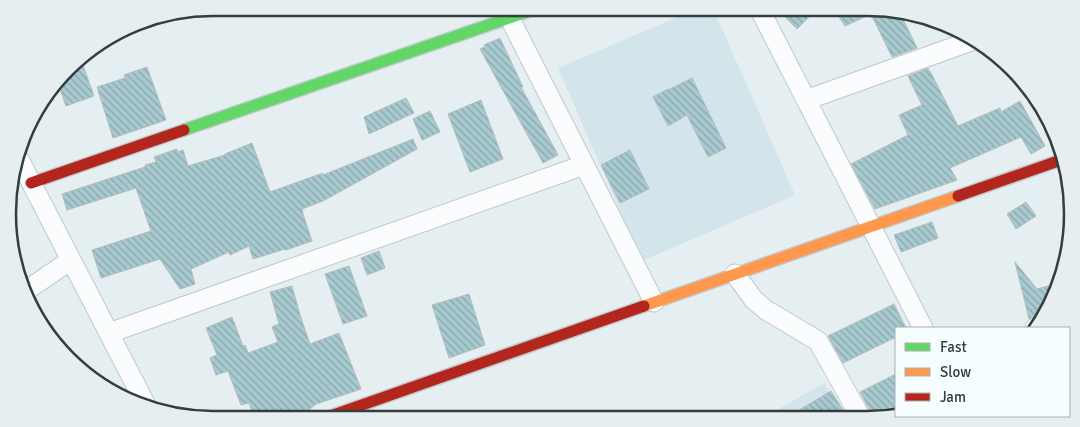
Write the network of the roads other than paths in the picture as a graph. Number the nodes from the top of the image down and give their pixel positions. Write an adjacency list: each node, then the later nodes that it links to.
1 (496, 16): 9 (street)
2 (509, 16): 8 (street)
3 (763, 16): 5 (street)
4 (964, 43): 5 (street)
5 (806, 100): 10 (street)
6 (1057, 161): 10 (street)
7 (22, 165): 9 (street)
8 (584, 165): 14 (street); 16 (street)
9 (31, 183): 11 (street)
10 (871, 226): 12 (street); 15 (street)
11 (71, 260): 13 (street); 16 (street)
12 (735, 274): 14 (street); 19 (street)
13 (31, 289)
14 (654, 302): 18 (street)
15 (922, 327)
16 (109, 333): 17 (street)
17 (142, 397)
18 (345, 411)
19 (857, 411)

